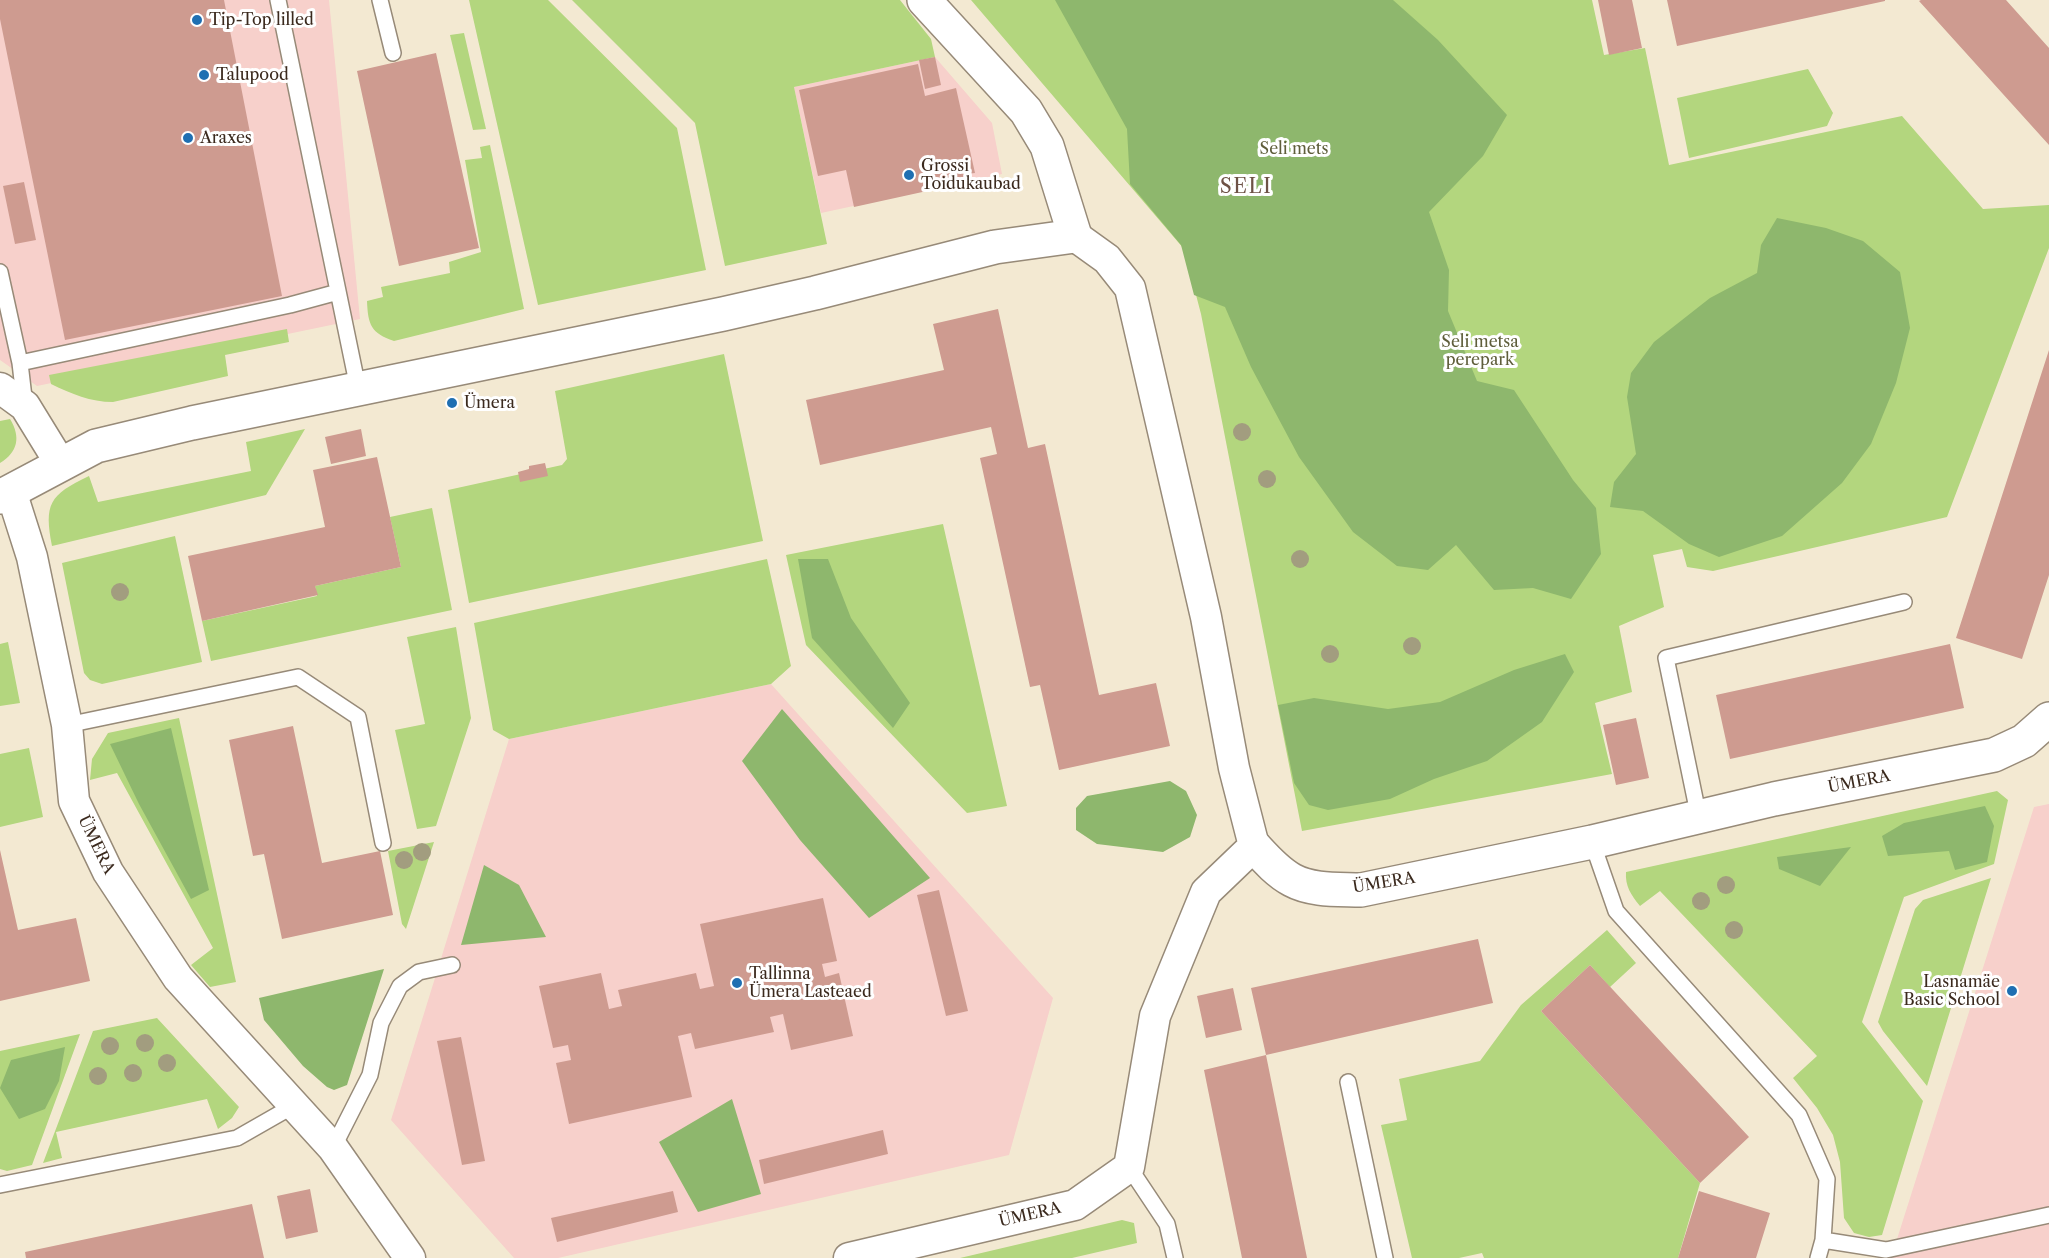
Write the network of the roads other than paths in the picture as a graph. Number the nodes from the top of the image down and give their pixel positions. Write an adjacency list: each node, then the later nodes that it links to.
1 (278, 0): 7 (lane)
2 (380, 0): 4 (lane)
3 (924, 0): 5 (street)
4 (393, 53)
5 (1075, 236): 10 (street, ÜMERA); 20 (street)
6 (0, 272): 8 (lane)
7 (338, 292): 8 (lane); 10 (lane)
8 (20, 363): 11 (lane)
9 (0, 388): 11 (street)
10 (358, 388): 12 (street, ÜMERA)
11 (26, 406): 12 (street)
12 (60, 463): 13 (street, ÜMERA)
13 (5, 494): 16 (street, ÜMERA)
14 (1904, 602): 17 (lane)
15 (2049, 719): 17 (street, ÜMERA)
16 (67, 725): 19 (lane); 23 (street, ÜMERA)
17 (1699, 818): 18 (street, ÜMERA)
18 (1592, 842): 20 (street, ÜMERA); 28 (lane)
19 (383, 843)
20 (1254, 846): 25 (street)
21 (452, 964): 24 (lane)
22 (1348, 1082): 32 (lane)
23 (293, 1106): 24 (street, ÜMERA); 26 (lane)
24 (333, 1148): 29 (street, ÜMERA)
25 (1129, 1167): 30 (street, ÜMERA); 31 (lane)
26 (0, 1185)
27 (2049, 1215): 28 (lane)
28 (1823, 1240): 33 (lane)
29 (410, 1258)
30 (849, 1258)
31 (1175, 1258)
32 (1385, 1258)
33 (1818, 1258)

